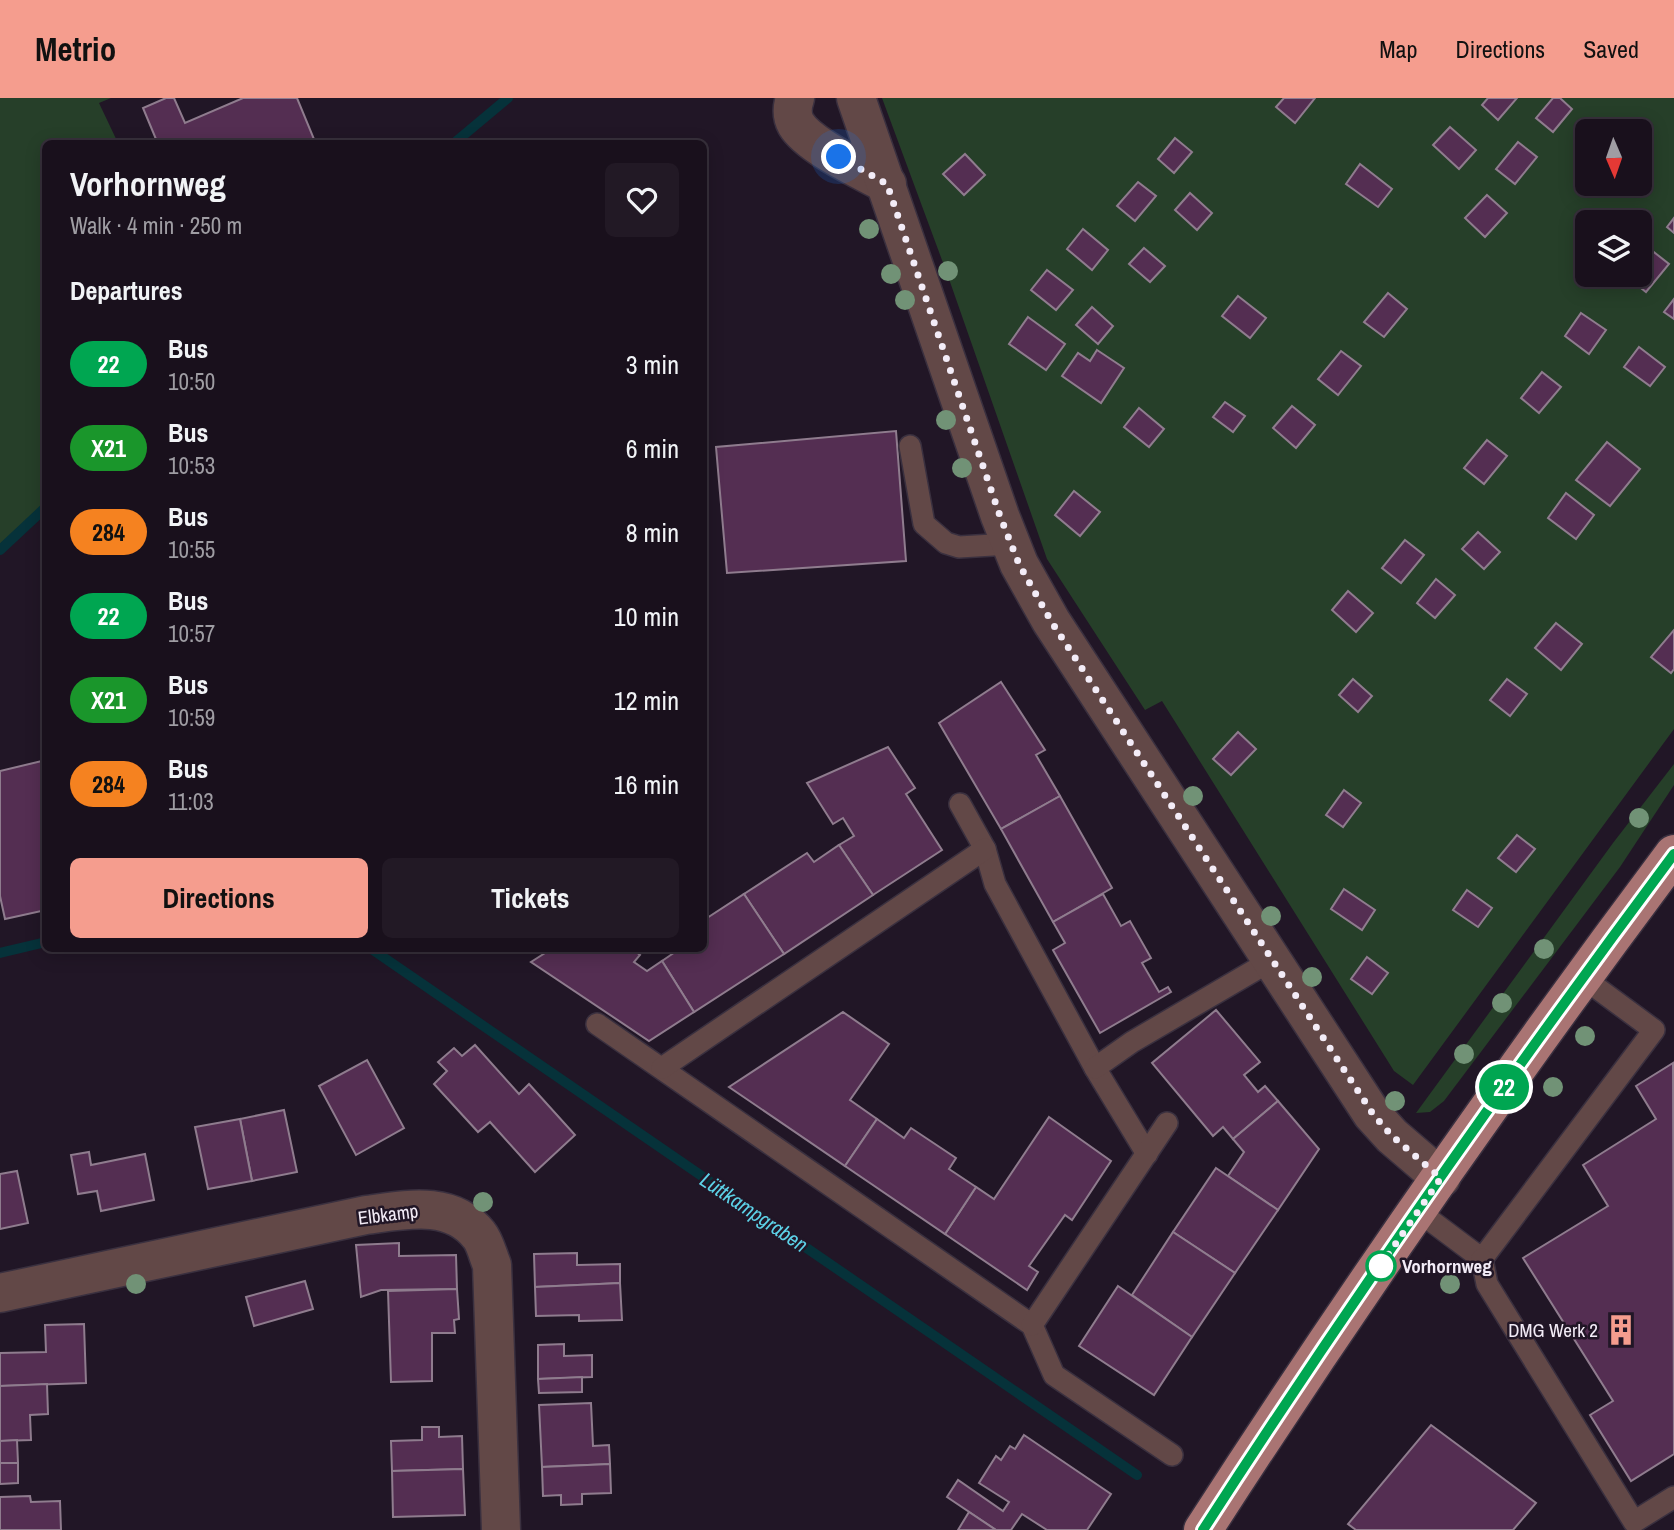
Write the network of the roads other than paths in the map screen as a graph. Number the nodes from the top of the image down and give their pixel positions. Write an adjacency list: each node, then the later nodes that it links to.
1 (794, 98): 3 (street)
2 (856, 98): 3 (street)
3 (887, 184): 5 (street)
4 (910, 446): 5 (lane)
5 (1010, 544): 9 (street)
6 (960, 804): 7 (lane)
7 (985, 849): 12 (lane); 13 (lane)
8 (1674, 854): 10 (main road)
9 (1272, 960): 13 (lane); 16 (street)
10 (1582, 977): 16 (main road); 18 (lane)
11 (597, 1024): 12 (lane)
12 (662, 1068): 20 (lane)
13 (1095, 1068): 15 (lane)
14 (1167, 1123): 15 (lane)
15 (1147, 1154): 20 (lane)
16 (1441, 1178): 17 (main road)
17 (1418, 1211): 18 (lane); 24 (main road)
18 (1482, 1259): 22 (lane)
19 (0, 1293): 23 (street, Elbkamp)
20 (1032, 1325): 21 (lane)
21 (1172, 1455)
22 (1674, 1497)
23 (501, 1530)
24 (1203, 1530)

